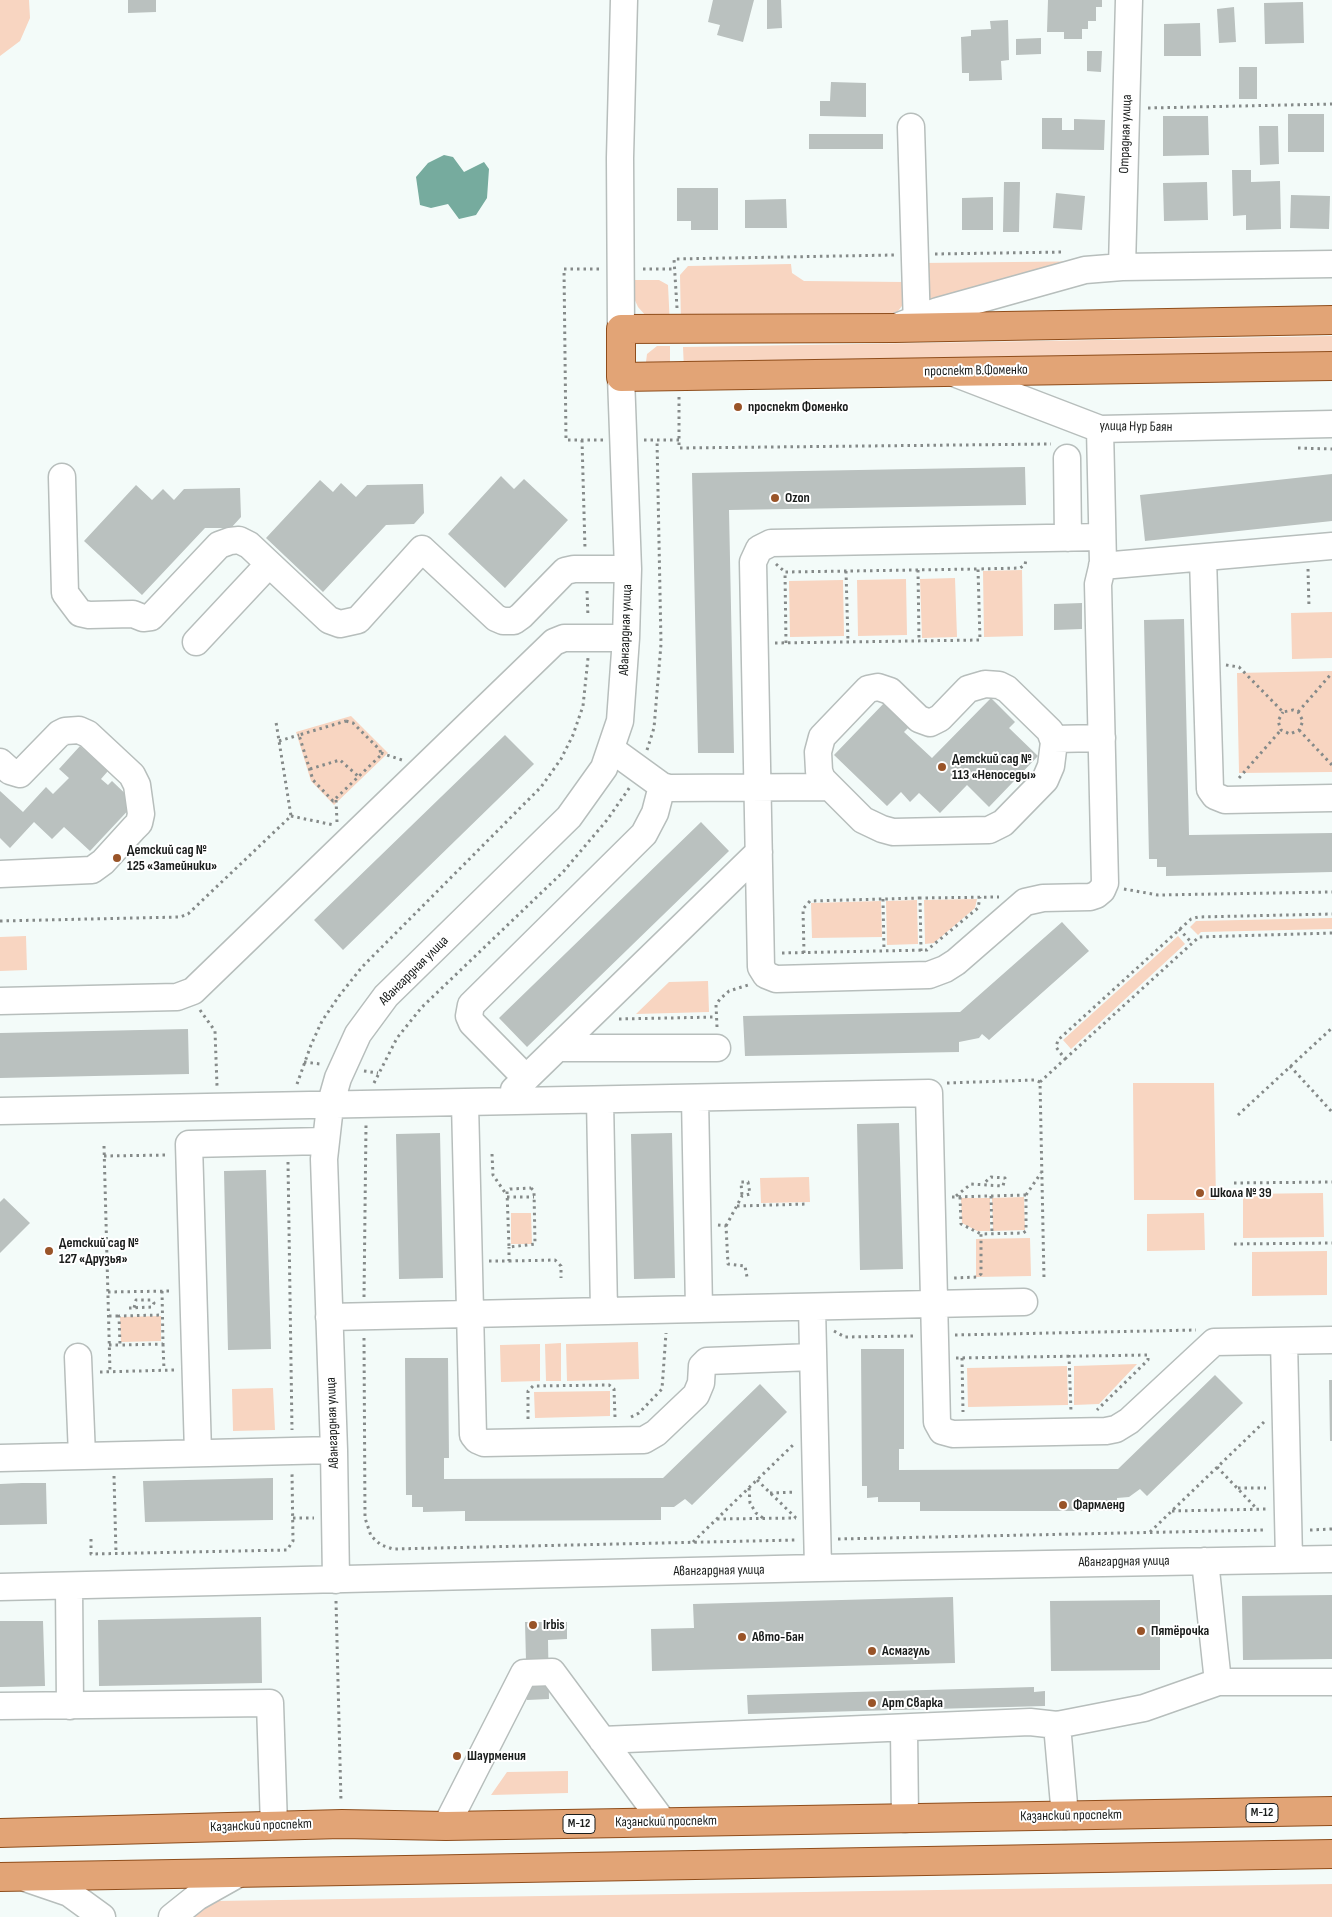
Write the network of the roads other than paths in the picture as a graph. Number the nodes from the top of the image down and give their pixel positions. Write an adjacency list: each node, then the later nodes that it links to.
1 (624, 0): 8 (street)
2 (1129, 0): 5 (street, Отрадная улица)
3 (911, 126): 7 (street)
4 (1332, 264): 5 (street)
5 (1122, 267): 7 (street)
6 (1332, 320): 7 (main road)
7 (909, 325): 8 (main road)
8 (621, 329): 11 (main road)
9 (1332, 366): 10 (main road, проспект В.Фоменко)
10 (950, 371): 11 (main road, проспект В.Фоменко); 13 (street, улица Нур Баян)
11 (621, 377): 22 (street, Авангардная улица)
12 (1332, 424): 13 (street, улица Нур Баян)
13 (1100, 429): 17 (street)
14 (1064, 451): 16 (street)
15 (62, 477): 20 (street)
16 (1068, 538): 17 (street); 33 (street)
17 (1102, 538): 21 (street)
18 (1320, 547): 19 (street)
19 (1203, 558): 21 (street); 34 (street)
20 (269, 564): 23 (street); 25 (street)
21 (1102, 566): 27 (street)
22 (628, 569): 23 (street); 24 (street, Авангардная улица)
23 (514, 621): 26 (street)
24 (626, 638): 26 (street); 29 (street, Авангардная улица)
25 (196, 642)
26 (540, 655): 37 (street)
27 (1102, 738): 28 (street); 35 (street)
28 (1054, 739): 32 (street); 32 (street)
29 (611, 749): 31 (street); 45 (street, Авангардная улица)
30 (0, 762): 36 (street)
31 (662, 786): 33 (street); 40 (street)
32 (830, 787): 33 (street)
33 (758, 788): 35 (street)
34 (1332, 798)
35 (759, 852): 38 (street)
36 (0, 874)
37 (0, 1001)
38 (557, 1048): 39 (street); 40 (street)
39 (717, 1048)
40 (526, 1078): 43 (street)
41 (695, 1098): 42 (street); 49 (street); 51 (street)
42 (600, 1100): 43 (street); 52 (street)
43 (501, 1102): 44 (street)
44 (466, 1103): 45 (street); 53 (street)
45 (330, 1106): 46 (street); 47 (street, Авангардная улица)
46 (0, 1111)
47 (325, 1141): 54 (street, Авангардная улица); 60 (street)
48 (1024, 1302): 49 (street)
49 (934, 1304): 50 (street); 55 (street)
50 (812, 1307): 51 (street); 57 (street)
51 (699, 1309): 52 (street)
52 (604, 1311): 53 (street)
53 (470, 1314): 54 (street); 57 (street)
54 (329, 1317): 59 (street, Авангардная улица)
55 (1284, 1340): 56 (street); 63 (street)
56 (1332, 1340)
57 (813, 1357): 66 (street)
58 (79, 1365): 61 (street)
59 (334, 1450): 60 (street); 67 (street, Авангардная улица)
60 (198, 1453): 61 (street)
61 (82, 1456): 62 (street)
62 (0, 1458)
63 (1289, 1559): 64 (street, Авангардная улица); 65 (street, Авангардная улица)
64 (1205, 1560): 66 (street, Авангардная улица); 70 (street)
65 (1332, 1560)
66 (818, 1568): 67 (street, Авангардная улица)
67 (336, 1580): 68 (street)
68 (69, 1586): 69 (street); 73 (street)
69 (0, 1587)
70 (1218, 1682): 71 (street); 74 (street)
71 (1332, 1682)
72 (0, 1706): 73 (street)
73 (70, 1706): 81 (street)
74 (1057, 1725): 75 (street); 78 (street)
75 (904, 1729): 76 (street); 79 (street)
76 (602, 1740): 80 (street); 82 (street)
77 (1332, 1811): 78 (main road, Казанский проспект / М-12)
78 (1065, 1816): 79 (main road, Казанский проспект / М-12)
79 (905, 1819): 80 (main road, Казанский проспект / М-12)
80 (662, 1822): 82 (main road, Казанский проспект / М-12)
81 (274, 1826): 82 (main road, Казанский проспект / М-12); 83 (main road, Казанский проспект / М-12)
82 (446, 1826)
83 (0, 1833)
84 (1332, 1854): 85 (main road)
85 (238, 1874): 86 (main road); 88 (street)
86 (9, 1877): 87 (street)
87 (102, 1917)
88 (172, 1917)

